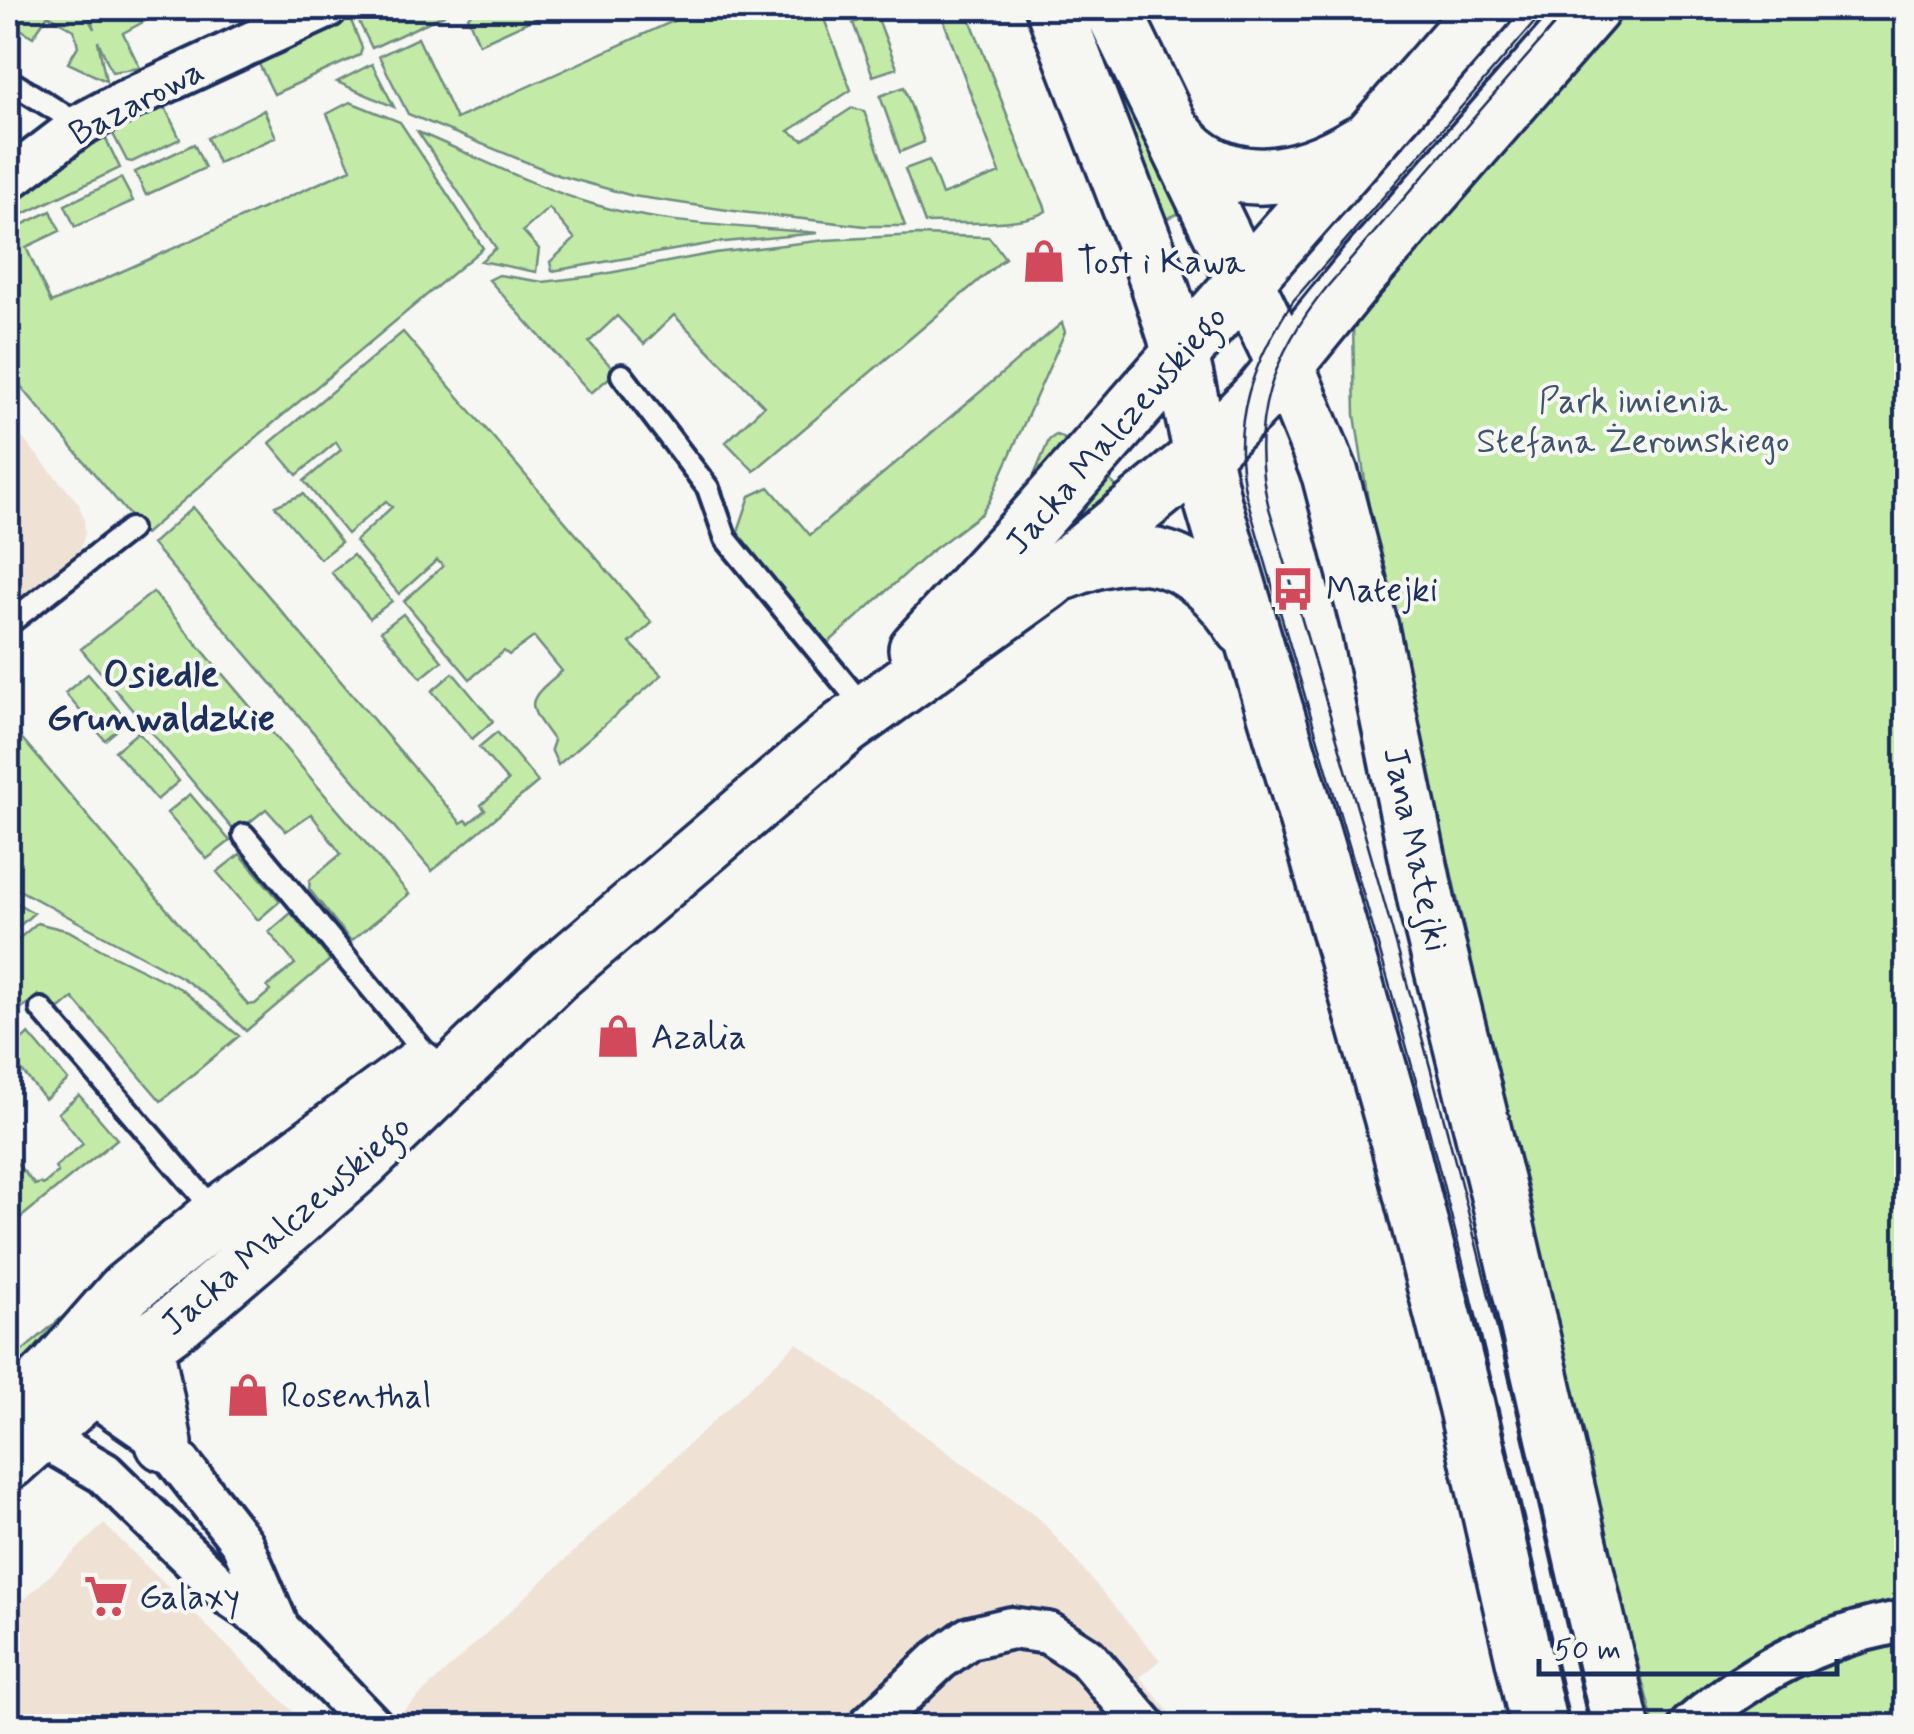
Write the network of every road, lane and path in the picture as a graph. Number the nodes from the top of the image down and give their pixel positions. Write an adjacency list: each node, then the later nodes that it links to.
1 (326, 8): 7 (street, Bazarowa)
2 (1054, 8): 12 (street)
3 (1112, 8): 8 (street, Jana Matejki)
4 (1486, 8): 9 (street, Jacka Malczewskiego)
5 (1592, 8): 13 (street, Jacka Malczewskiego)
6 (8, 80): 7 (lane)
7 (80, 125): 10 (street, Bazarowa)
8 (1170, 126): 9 (street, Jacka Malczewskiego); 11 (street, Jana Matejki)
9 (1380, 126): 11 (street, Jacka Malczewskiego)
10 (8, 180)
11 (1244, 283): 12 (street, Jacka Malczewskiego); 13 (street, Jana Matejki)
12 (1181, 354): 15 (street); 20 (street, Jacka Malczewskiego)
13 (1286, 366): 15 (street, Jacka Malczewskiego); 36 (street, Jana Matejki)
14 (622, 375): 20 (lane)
15 (1202, 455): 17 (street, Jacka Malczewskiego); 19 (street)
16 (130, 528): 18 (lane)
17 (1046, 583): 19 (street, Jacka Malczewskiego); 20 (street, Jacka Malczewskiego)
18 (8, 624)
19 (1257, 655): 35 (street)
20 (853, 717): 22 (street, Jacka Malczewskiego)
21 (244, 835): 24 (lane)
22 (553, 976): 24 (street, Jacka Malczewskiego); 26 (street, Jacka Malczewskiego)
23 (41, 1010): 25 (lane)
24 (430, 1059): 25 (street, Jacka Malczewskiego)
25 (218, 1215): 27 (street, Jacka Malczewskiego)
26 (145, 1344): 27 (street, Jacka Malczewskiego); 29 (street)
27 (72, 1380): 28 (street, Jacka Malczewskiego); 29 (street)
28 (14, 1427): 31 (street)
29 (164, 1443): 31 (street)
30 (1906, 1621): 37 (street)
31 (278, 1628): 32 (street)
32 (372, 1726)
33 (870, 1726): 34 (street)
34 (1145, 1726)
35 (1539, 1726)
36 (1622, 1726)
37 (1690, 1726)

